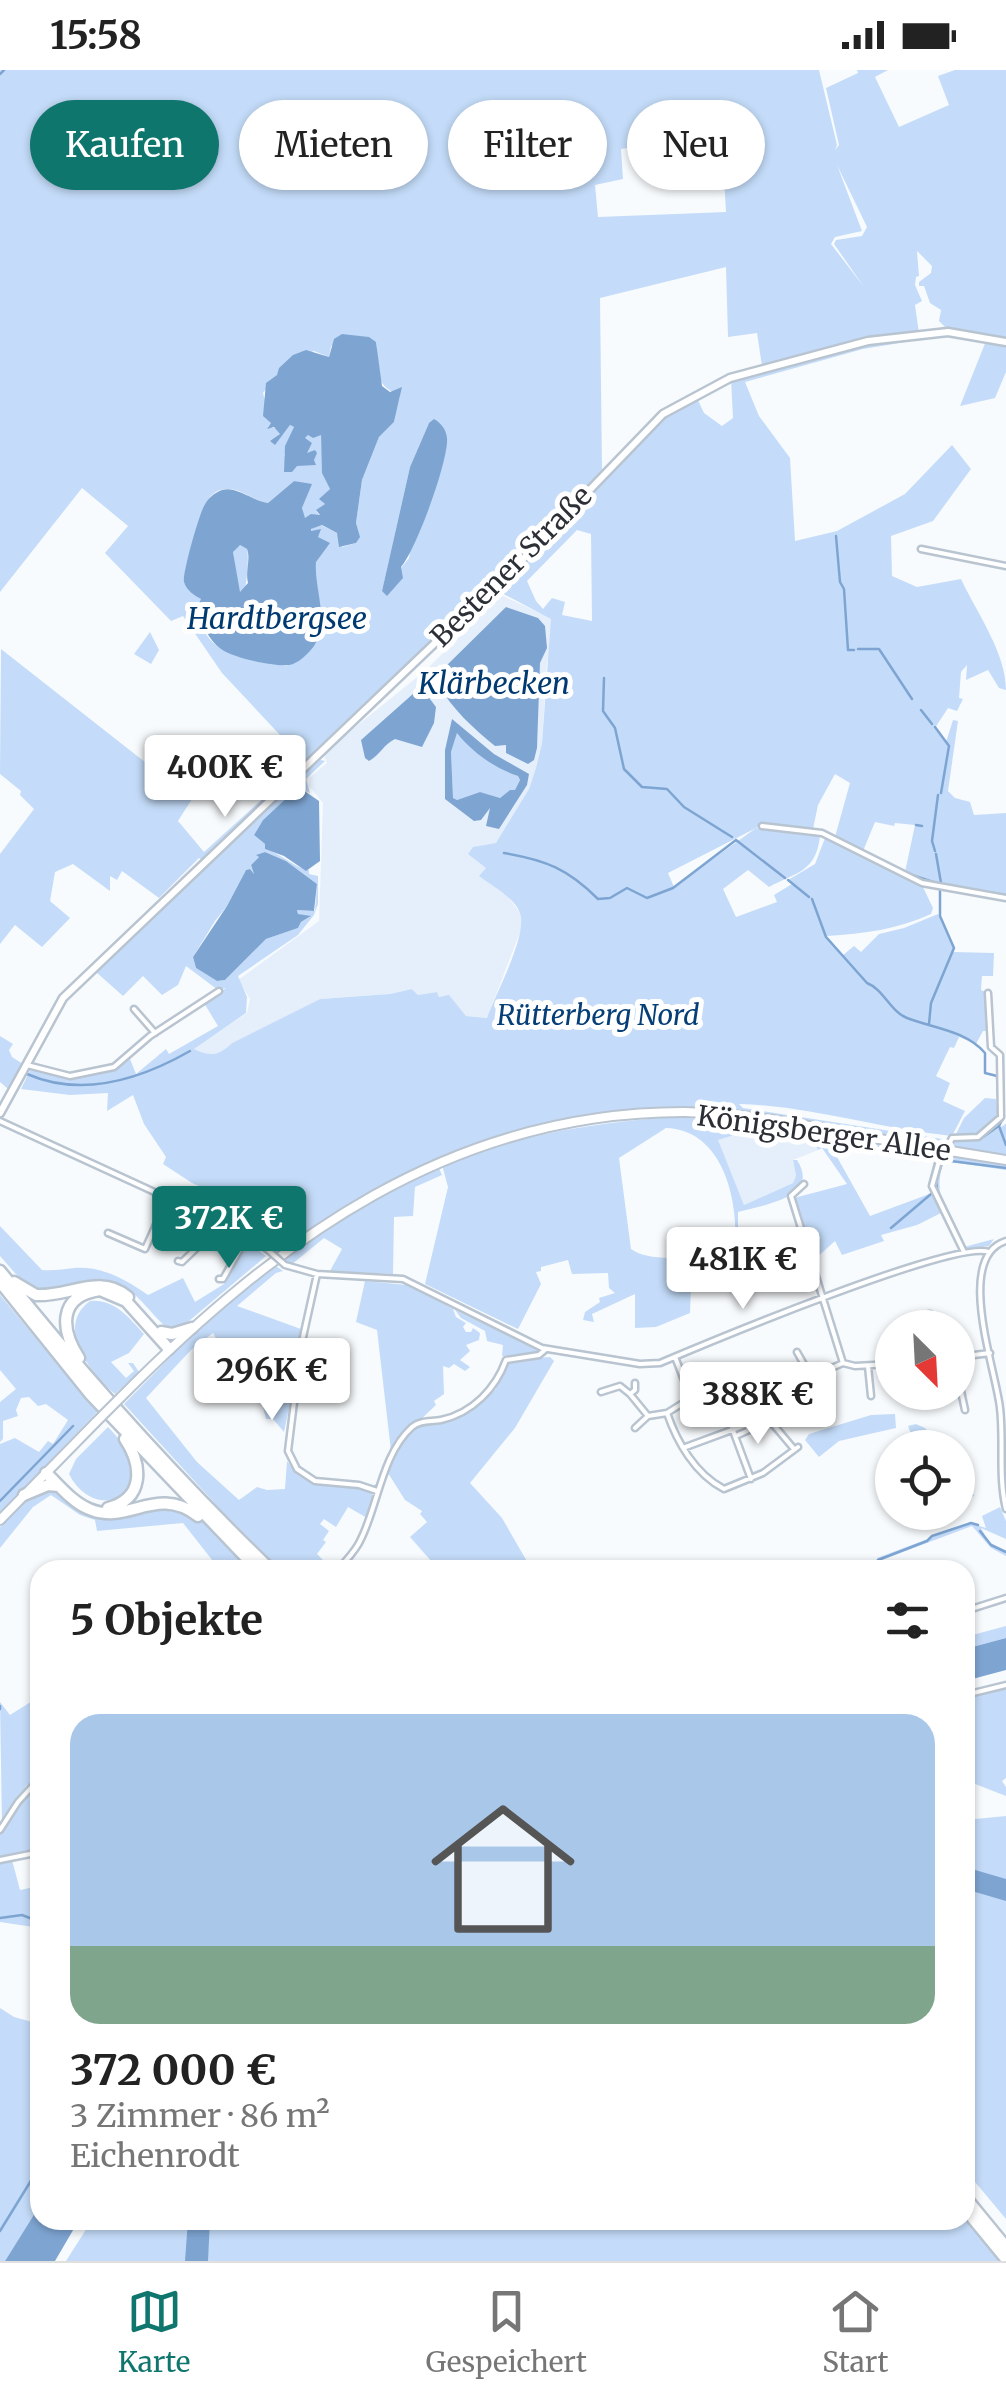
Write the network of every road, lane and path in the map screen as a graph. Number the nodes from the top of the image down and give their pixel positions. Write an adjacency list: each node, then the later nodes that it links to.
1 (1006, 342): 11 (street, Bestener Straße)
2 (922, 549): 3 (street)
3 (1006, 566)
4 (762, 826): 5 (street)
5 (1006, 898)
6 (219, 991): 9 (street)
7 (988, 992): 10 (street)
8 (134, 1009): 9 (street)
9 (155, 1033): 11 (street)
10 (1003, 1055): 14 (street)
11 (27, 1067): 12 (street, Bestener Straße)
12 (0, 1113)
13 (0, 1121): 17 (street)
14 (944, 1150): 15 (main road, Königsberger Allee); 22 (street); 30 (main road, Königsberger Allee)
15 (1006, 1160)
16 (804, 1184): 29 (street)
17 (168, 1198): 18 (street); 19 (street)
18 (218, 1221): 20 (street); 24 (street)
19 (108, 1233)
20 (248, 1235): 26 (street, bridge); 27 (street)
21 (1006, 1241): 23 (street)
22 (964, 1252): 23 (street); 29 (street)
23 (989, 1252): 35 (street)
24 (178, 1261)
25 (0, 1268): 31 (highway); 50 (highway)
26 (317, 1274): 33 (street); 62 (street)
27 (219, 1279)
28 (0, 1282): 47 (highway)
29 (824, 1299): 37 (street); 38 (street)
30 (192, 1328): 31 (highway); 32 (main road, Königsberger Allee)
31 (161, 1332): 32 (highway)
32 (172, 1347): 50 (highway); 59 (main road, Königsberger Allee, bridge)
33 (546, 1349): 37 (street); 62 (street)
34 (797, 1352): 42 (street)
35 (990, 1352): 36 (street); 64 (street)
36 (975, 1355)
37 (675, 1357): 49 (street)
38 (844, 1363): 40 (street); 42 (street)
39 (875, 1365): 40 (street)
40 (868, 1366): 48 (street)
41 (760, 1369): 44 (street)
42 (811, 1376): 52 (street)
43 (635, 1383): 46 (street)
44 (731, 1387): 49 (street); 54 (street)
45 (601, 1392): 46 (street)
46 (630, 1394): 53 (street)
47 (91, 1395): 59 (highway); 66 (highway)
48 (871, 1396)
49 (691, 1398): 51 (street)
50 (108, 1400): 67 (highway)
51 (667, 1413): 53 (street); 58 (street)
52 (818, 1413)
53 (648, 1416): 55 (street)
54 (746, 1422): 56 (street); 57 (street); 60 (street)
55 (635, 1428)
56 (732, 1428): 57 (street); 58 (street)
57 (736, 1436): 60 (street)
58 (682, 1448): 60 (street)
59 (48, 1471): 61 (highway); 63 (main road, Königsberger Allee)
60 (751, 1479)
61 (60, 1486): 63 (highway); 66 (highway)
62 (378, 1492): 68 (street)
63 (24, 1495): 65 (main road, Königsberger Allee)
64 (1006, 1509)
65 (0, 1520)
66 (247, 1560)
67 (260, 1560)
68 (346, 1560)
69 (1006, 1598): 70 (street)
70 (975, 1608)
71 (1006, 1685): 72 (street)
72 (975, 1693)
73 (30, 1789): 74 (street)
74 (0, 1830)
75 (30, 1854): 76 (street)
76 (0, 1860)
77 (975, 2209): 79 (highway)
78 (975, 2221): 80 (highway)
79 (1006, 2247)
80 (1006, 2259)

